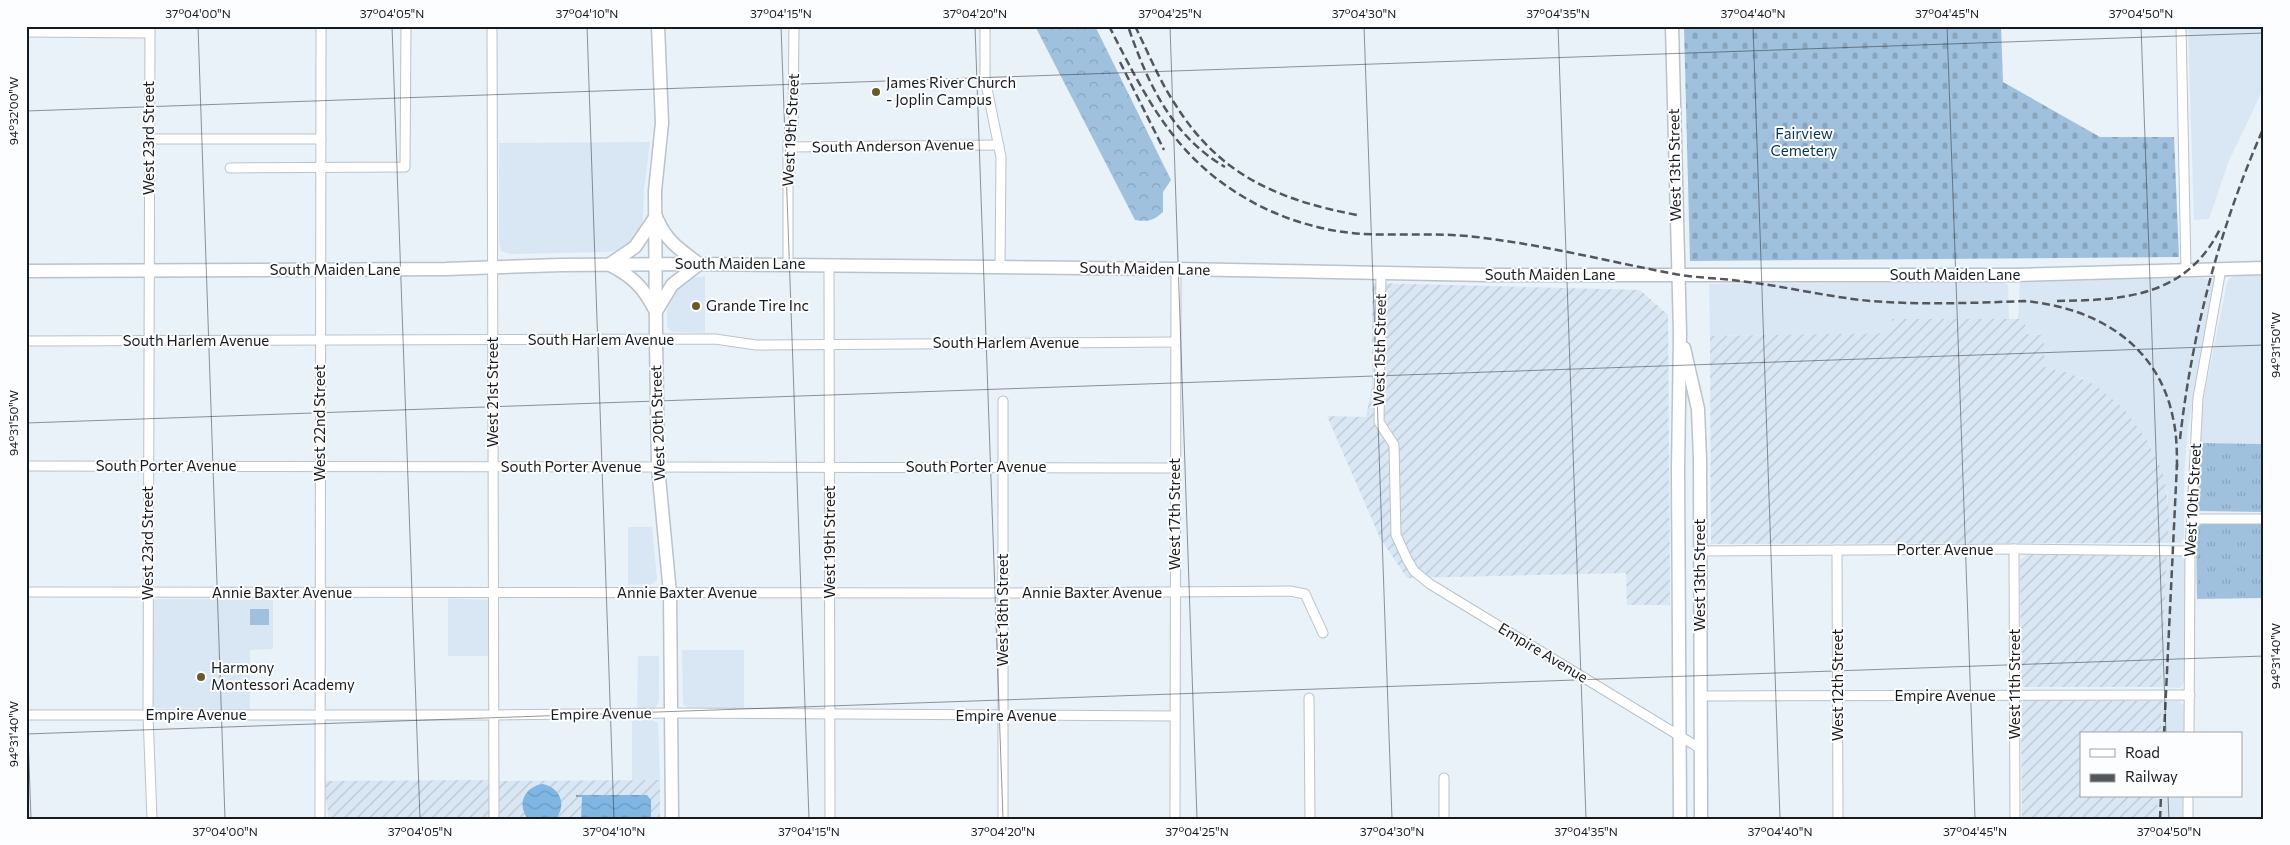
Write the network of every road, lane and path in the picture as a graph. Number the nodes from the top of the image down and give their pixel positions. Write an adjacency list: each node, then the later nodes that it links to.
1 (321, 26): 12 (street, West 22nd Street)
2 (406, 26): 15 (street)
3 (492, 26): 23 (street, West 21st Street)
4 (658, 26): 17 (main road, West 20th Street)
5 (794, 26): 14 (street, West 19th Street)
6 (985, 26): 13 (street)
7 (1672, 26): 33 (main road, West 13th Street)
8 (2181, 26): 31 (street)
9 (150, 30): 10 (street); 11 (street, West 23rd Street)
10 (26, 32)
11 (150, 139): 12 (street); 30 (street, West 23rd Street)
12 (321, 139): 15 (street, West 22nd Street)
13 (999, 145): 14 (street, South Anderson Avenue); 24 (street)
14 (788, 147): 21 (street, West 19th Street)
15 (321, 167): 16 (street); 28 (street, West 22nd Street)
16 (230, 168)
17 (656, 216): 18 (main road); 19 (main road, West 20th Street); 20 (main road)
18 (609, 264): 19 (main road, South Maiden Lane); 23 (main road, South Maiden Lane); 34 (main road)
19 (656, 264): 20 (main road, South Maiden Lane); 34 (main road, West 20th Street)
20 (699, 264): 21 (main road, South Maiden Lane); 34 (main road)
21 (788, 264): 22 (main road, South Maiden Lane)
22 (829, 265): 24 (main road, South Maiden Lane); 42 (street, West 19th Street)
23 (493, 266): 28 (main road, South Maiden Lane); 37 (street, West 21st Street)
24 (1000, 267): 25 (main road, South Maiden Lane)
25 (1176, 268): 32 (main road, South Maiden Lane); 41 (street, West 17th Street)
26 (2264, 268): 27 (main road, South Maiden Lane)
27 (2221, 269): 31 (main road, South Maiden Lane); 52 (street, West 10th Street)
28 (320, 270): 30 (main road, South Maiden Lane); 40 (street, West 22nd Street)
29 (26, 271): 30 (main road, South Maiden Lane)
30 (148, 271): 36 (street, West 23rd Street)
31 (2186, 271): 33 (main road, South Maiden Lane)
32 (1381, 273): 33 (main road, South Maiden Lane); 56 (street, West 15th Street)
33 (1678, 275): 35 (main road, West 13th Street)
34 (656, 312): 38 (main road, West 20th Street)
35 (1680, 333): 54 (main road, West 13th Street); 55 (main road, West 13th Street)
36 (148, 340): 39 (street, South Harlem Avenue); 40 (street, South Harlem Avenue); 45 (street, West 23rd Street)
37 (493, 340): 38 (street, South Harlem Avenue); 40 (street, South Harlem Avenue); 47 (street, West 21st Street)
38 (656, 340): 42 (street, South Harlem Avenue); 48 (main road, West 20th Street)
39 (26, 341)
40 (320, 341): 46 (street, West 22nd Street)
41 (1176, 342): 42 (street, South Harlem Avenue); 51 (street, West 17th Street)
42 (829, 343): 49 (street, West 19th Street)
43 (1003, 401): 50 (street, West 18th Street)
44 (26, 466): 45 (street, South Porter Avenue)
45 (148, 466): 46 (street, South Porter Avenue); 64 (street, West 23rd Street)
46 (320, 466): 47 (street, South Porter Avenue); 66 (street, West 22nd Street)
47 (493, 467): 48 (street, South Porter Avenue); 67 (street, West 21st Street)
48 (658, 467): 49 (street, South Porter Avenue); 68 (main road, West 20th Street)
49 (829, 467): 50 (street, South Porter Avenue); 69 (street, West 19th Street)
50 (1003, 468): 51 (street, South Porter Avenue); 70 (street, West 18th Street)
51 (1175, 468): 65 (street, West 17th Street)
52 (2192, 519): 53 (street); 60 (street, West 10th Street)
53 (2264, 519)
54 (1679, 538): 55 (main road); 61 (main road, West 13th Street)
55 (1700, 538): 59 (main road, West 13th Street)
56 (1399, 542): 91 (street, Empire Avenue)
57 (2014, 549): 58 (street, Porter Avenue); 60 (street, Porter Avenue); 78 (street, West 11th Street)
58 (1837, 550): 59 (street, Porter Avenue); 77 (street, West 12th Street)
59 (1700, 551): 62 (main road, West 13th Street)
60 (2190, 551): 76 (street, West 10th Street)
61 (1679, 569): 62 (main road); 71 (main road, West 13th Street)
62 (1700, 570): 72 (main road, West 13th Street)
63 (26, 592): 64 (street, Annie Baxter Avenue)
64 (148, 592): 66 (street, Annie Baxter Avenue); 84 (street, West 23rd Street)
65 (1176, 592): 70 (street, Annie Baxter Avenue); 73 (street, Annie Baxter Avenue); 89 (street, West 17th Street)
66 (320, 593): 67 (street, Annie Baxter Avenue); 86 (street, West 22nd Street)
67 (493, 593): 68 (street, Annie Baxter Avenue); 87 (street, West 21st Street)
68 (670, 593): 69 (street, Annie Baxter Avenue); 82 (main road, West 20th Street)
69 (830, 593): 70 (street, Annie Baxter Avenue); 85 (street, West 19th Street)
70 (1002, 593): 88 (street, West 18th Street)
71 (1679, 623): 72 (main road); 74 (main road, West 13th Street)
72 (1700, 624): 75 (main road, West 13th Street)
73 (1323, 633)
74 (1679, 653): 75 (main road); 81 (main road, West 13th Street)
75 (1700, 654): 80 (main road, West 13th Street)
76 (2190, 695): 78 (street, Empire Avenue); 90 (street, West 10th Street)
77 (1838, 696): 78 (street, Empire Avenue); 80 (street, Empire Avenue); 108 (street, West 12th Street)
78 (2015, 696): 109 (street, West 11th Street)
79 (1310, 698): 104 (street)
80 (1700, 701): 81 (main road); 92 (main road, West 13th Street)
81 (1680, 707): 91 (main road, West 13th Street)
82 (671, 713): 85 (street, Empire Avenue); 87 (street, Empire Avenue); 100 (main road, West 20th Street)
83 (26, 715): 84 (street, Empire Avenue)
84 (148, 715): 86 (street, Empire Avenue); 97 (street, West 23rd Street)
85 (830, 715): 88 (street, Empire Avenue); 101 (street, West 19th Street)
86 (321, 716): 87 (street, Empire Avenue); 98 (street, West 22nd Street)
87 (494, 716): 99 (street, West 21st Street)
88 (1003, 716): 89 (street, Empire Avenue); 102 (street, West 18th Street)
89 (1176, 716): 103 (street, West 17th Street)
90 (2189, 732)
91 (1680, 737): 92 (street, Empire Avenue); 93 (main road, West 13th Street)
92 (1701, 749): 94 (main road, West 13th Street)
93 (1680, 770): 94 (main road); 106 (main road, West 13th Street)
94 (1701, 770): 107 (main road, West 13th Street)
95 (1444, 778): 105 (street)
96 (2188, 798): 110 (street)
97 (152, 819)
98 (320, 819)
99 (494, 819)
100 (672, 819)
101 (830, 819)
102 (1003, 819)
103 (1176, 819)
104 (1310, 819)
105 (1444, 819)
106 (1680, 819)
107 (1701, 819)
108 (1838, 819)
109 (2016, 819)
110 (2188, 819)

